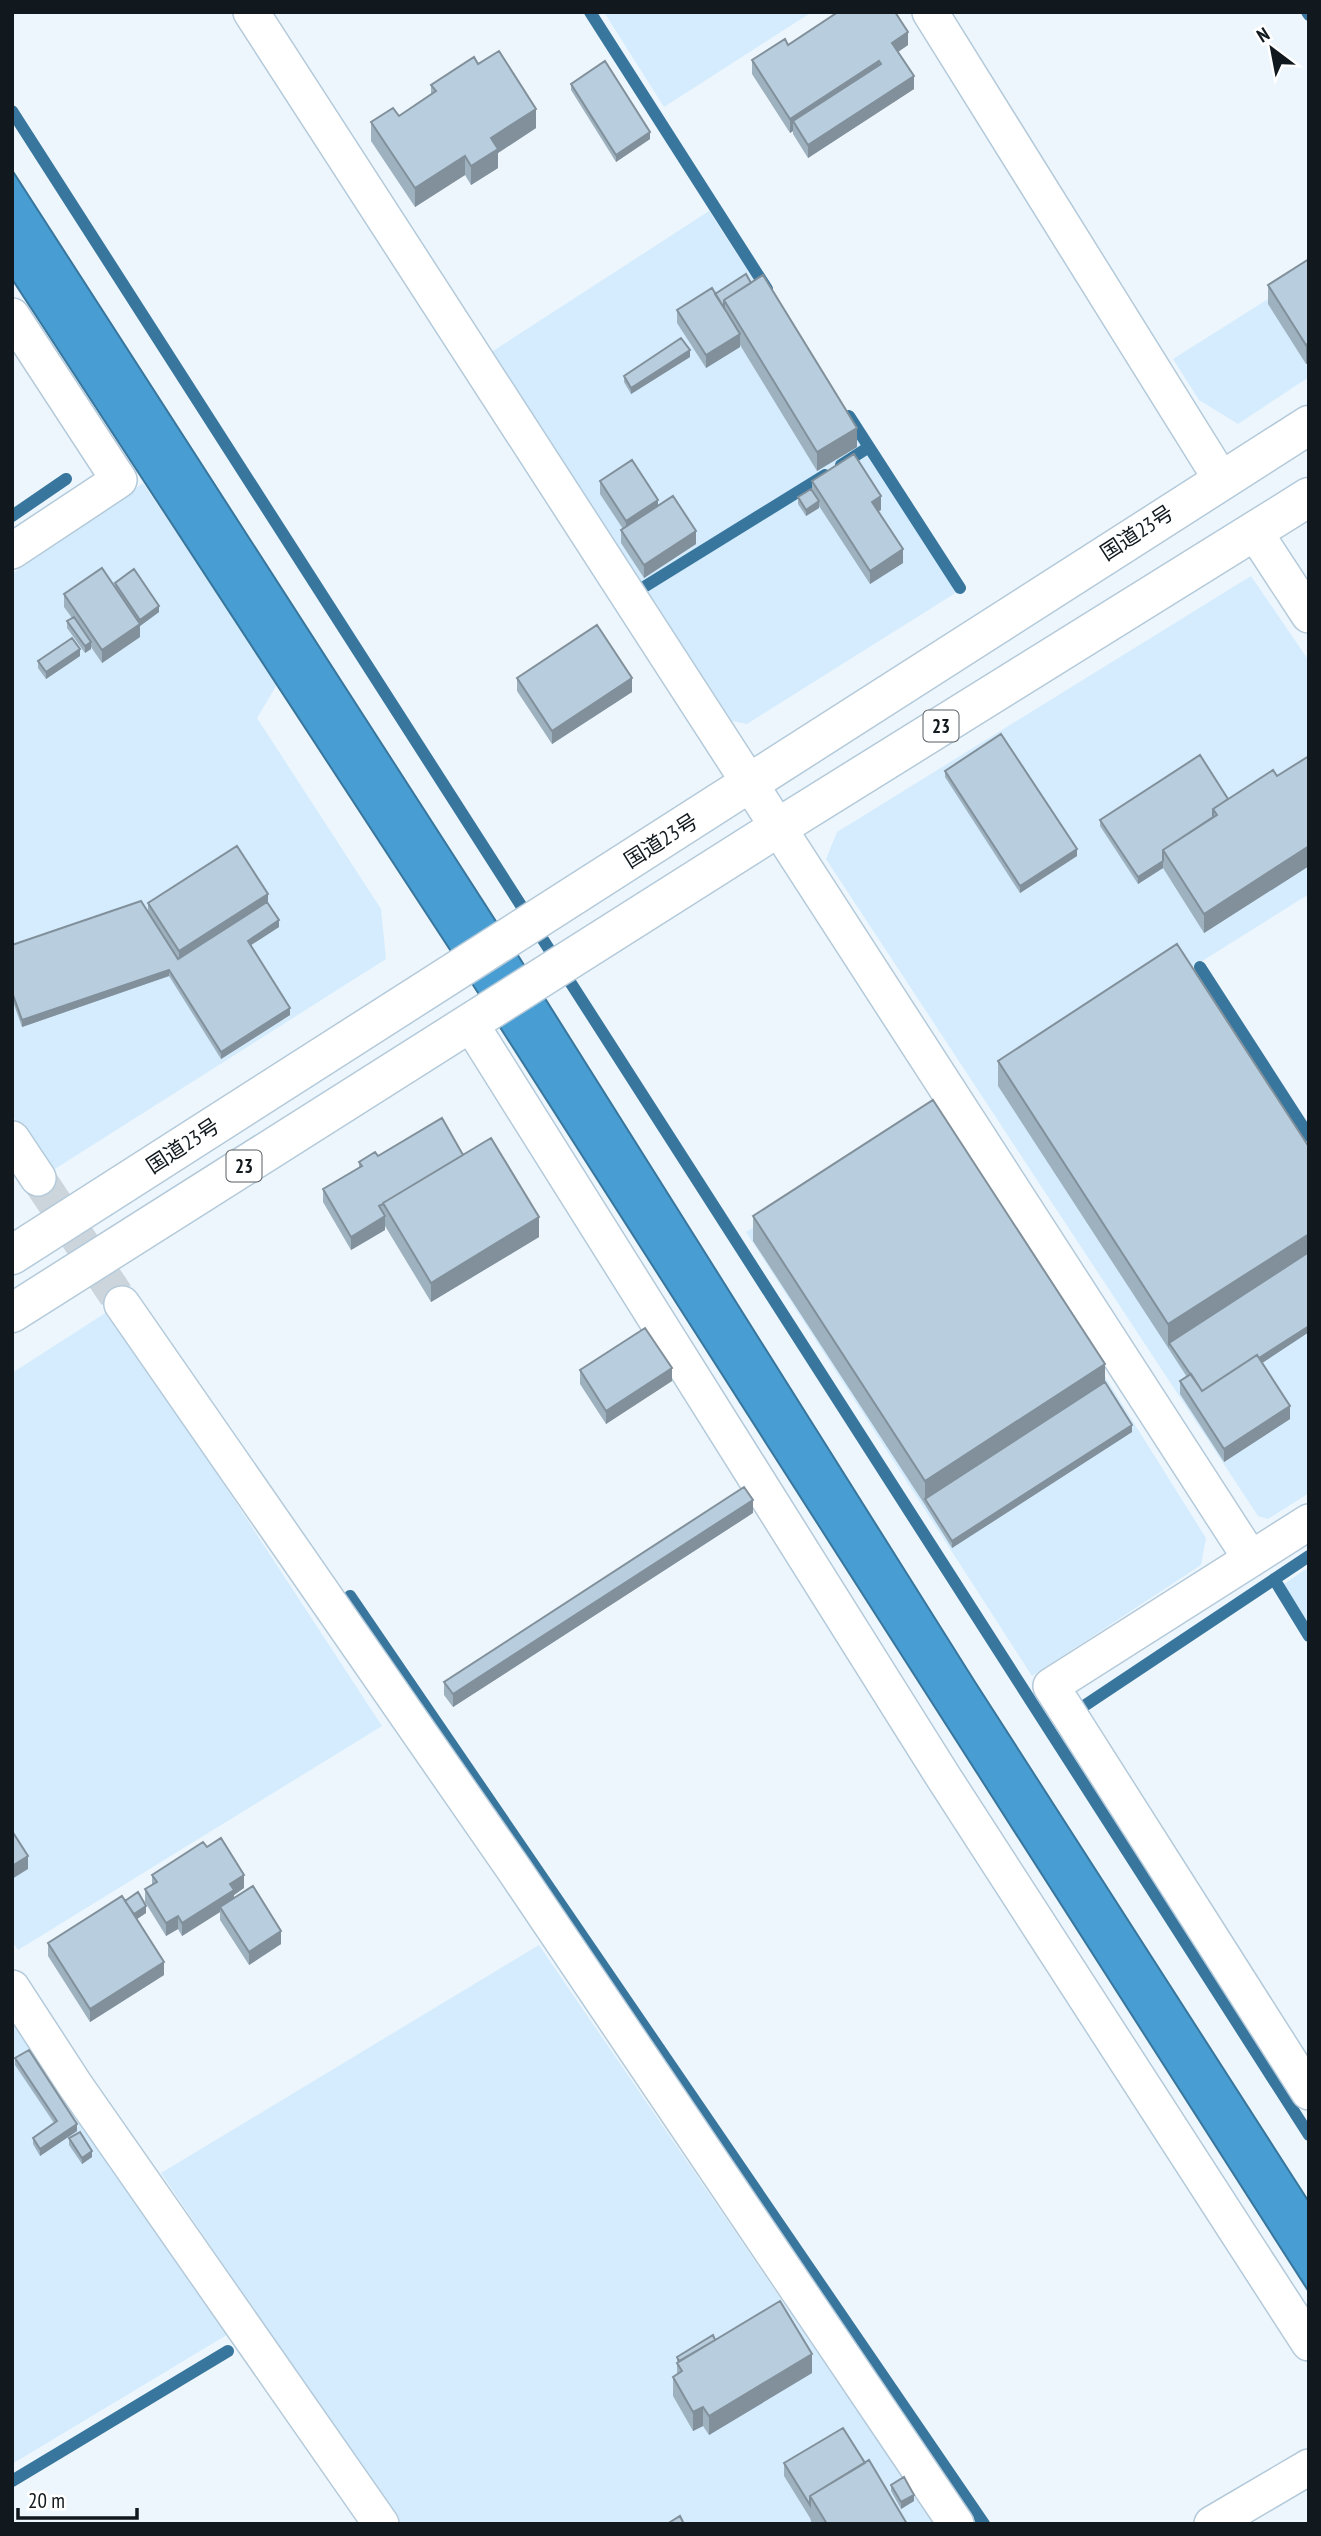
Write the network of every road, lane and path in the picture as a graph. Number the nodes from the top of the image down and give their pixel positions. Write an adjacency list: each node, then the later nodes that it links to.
1 (251, 12): 10 (street)
2 (930, 12): 5 (street)
3 (12, 316): 8 (street)
4 (1309, 425): 5 (highway, 国道23号 / 23)
5 (1221, 479): 10 (highway, 国道23号 / 23)
6 (1309, 496): 7 (highway, 23)
7 (1254, 531): 9 (street); 11 (highway, 23)
8 (12, 551)
9 (1309, 615)
10 (752, 785): 11 (street); 15 (highway, 国道23号 / 23)
11 (779, 827): 12 (highway, 23); 19 (street)
12 (473, 1021): 17 (highway, 23); 22 (street)
13 (12, 1139): 14 (street)
14 (38, 1178)
15 (12, 1255)
16 (122, 1304): 25 (street)
17 (12, 1313)
18 (1309, 1522): 19 (street)
19 (1251, 1559): 21 (street)
20 (12, 1988): 24 (street)
21 (1309, 2092)
22 (1309, 2343)
23 (1309, 2467): 26 (street)
24 (381, 2524)
25 (956, 2524)
26 (1212, 2524)

